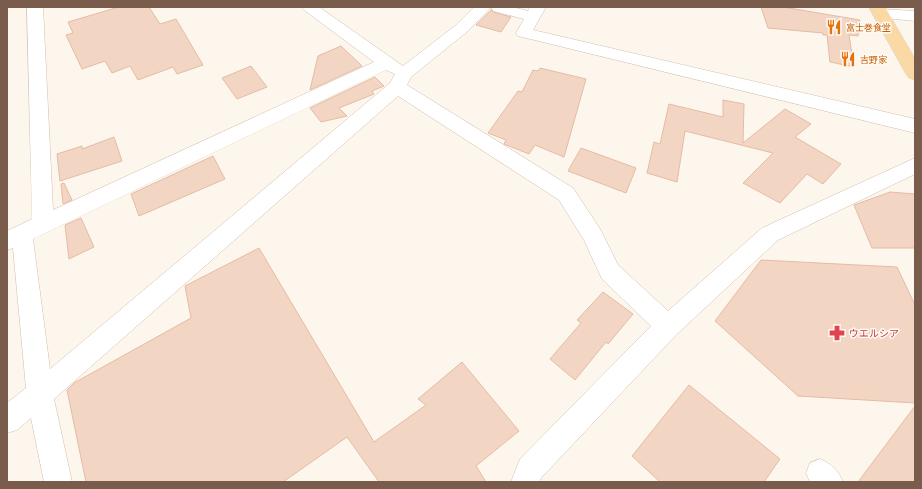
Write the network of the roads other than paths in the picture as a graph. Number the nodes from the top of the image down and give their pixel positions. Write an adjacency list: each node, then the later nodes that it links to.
1 (35, 7): 11 (street)
2 (310, 7): 8 (street)
3 (490, 8): 5 (street); 8 (street)
4 (879, 10): 6 (street); 7 (main road)
5 (536, 12): 9 (street)
6 (915, 16)
7 (915, 74)
8 (396, 75): 11 (street); 13 (street); 14 (street)
9 (915, 126)
10 (915, 165): 13 (street)
11 (43, 223): 12 (street)
12 (14, 238): 14 (street)
13 (668, 326): 17 (street)
14 (40, 394): 15 (street); 16 (street)
15 (7, 420)
16 (58, 482)
17 (525, 482)

